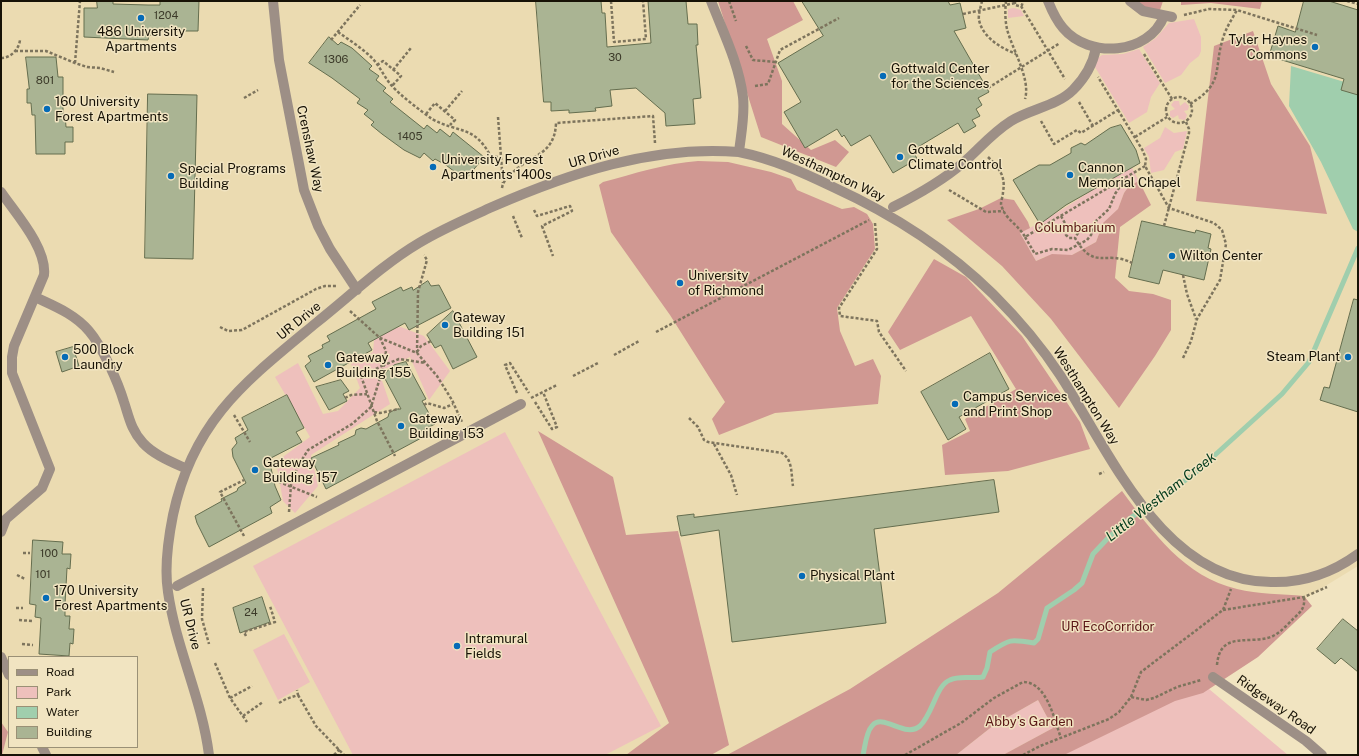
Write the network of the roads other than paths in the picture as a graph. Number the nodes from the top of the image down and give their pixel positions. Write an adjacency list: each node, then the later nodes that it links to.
1 (273, 1): 9 (street, Crenshaw Way)
2 (711, 1): 6 (street)
3 (1048, 1): 5 (street)
4 (1130, 1): 5 (street)
5 (1096, 48): 8 (street)
6 (739, 152): 9 (street, UR Drive); 14 (street, Westhampton Way)
7 (1, 192): 10 (street)
8 (893, 207)
9 (356, 290): 12 (street, UR Drive)
10 (35, 297): 12 (street); 13 (street)
11 (521, 404): 15 (street)
12 (187, 469): 19 (street, UR Drive)
13 (1, 532)
14 (1358, 554)
15 (177, 586)
16 (1, 657): 17 (street)
17 (8, 673)
18 (1214, 677): 20 (street, Ridgeway Road)
19 (209, 755)
20 (1322, 755)

